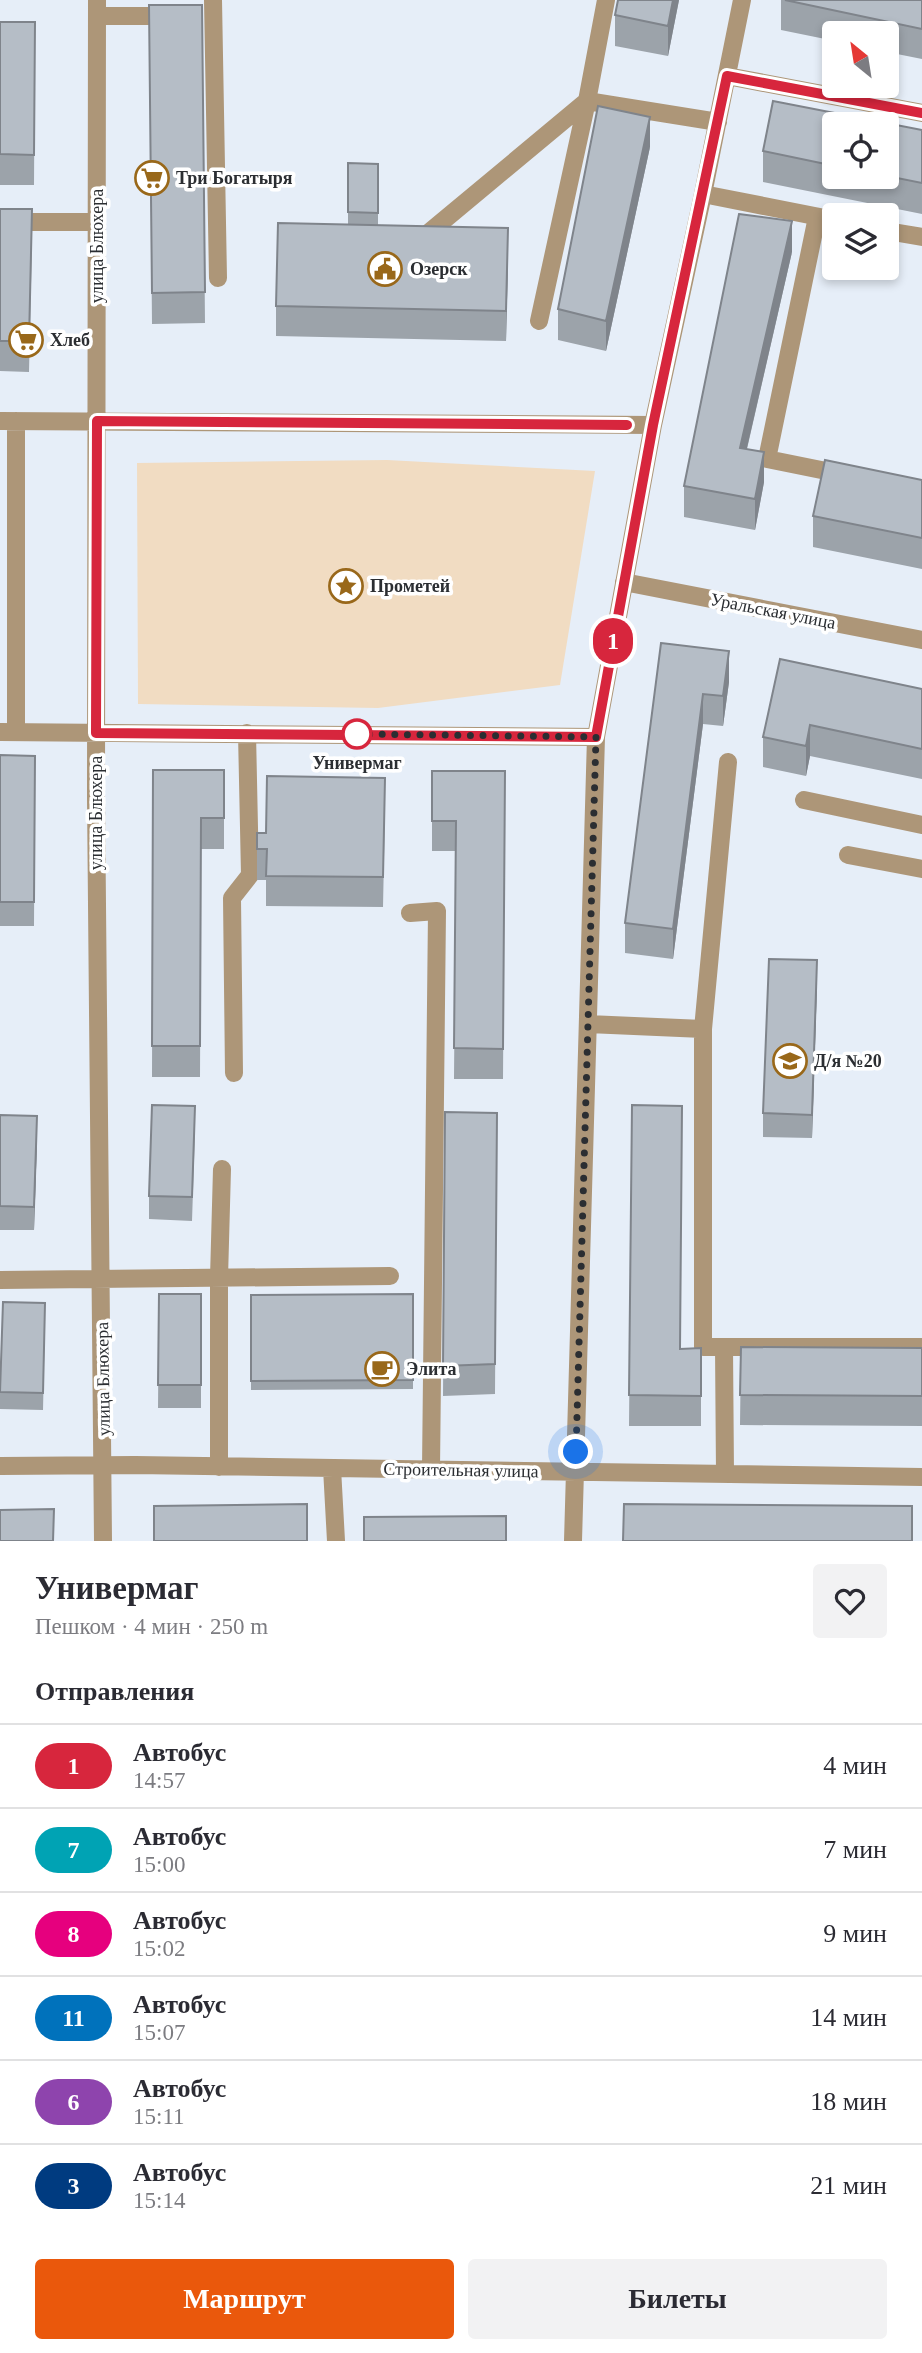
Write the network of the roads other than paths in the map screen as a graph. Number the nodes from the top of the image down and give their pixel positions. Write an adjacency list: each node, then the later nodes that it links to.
1 (606, 0): 6 (street)
2 (741, 0): 5 (street)
3 (97, 8): 4 (street); 12 (street, улица Блюхера)
4 (203, 12): 17 (street)
5 (727, 76): 7 (street); 8 (street)
6 (587, 101): 8 (street); 16 (street); 18 (street)
7 (922, 113)
8 (718, 122): 9 (street)
9 (703, 194): 10 (street); 21 (street)
10 (822, 217)
11 (0, 222): 12 (street)
12 (97, 222): 20 (street, улица Блюхера)
13 (899, 232): 15 (street)
14 (822, 234): 22 (street)
15 (922, 237)
16 (438, 247)
17 (218, 278)
18 (539, 321)
19 (8, 421): 20 (street); 25 (street)
20 (97, 421): 21 (street); 26 (street, улица Блюхера)
21 (653, 425): 23 (street)
22 (857, 477)
23 (624, 582): 24 (street, Уральская улица); 28 (street)
24 (922, 640)
25 (8, 732): 26 (street)
26 (96, 733): 27 (street); 42 (street, улица Блюхера)
27 (247, 733): 28 (street); 37 (street)
28 (596, 737): 35 (street)
29 (728, 762): 36 (street)
30 (804, 800): 31 (street)
31 (922, 825)
32 (848, 855): 33 (street)
33 (922, 869)
34 (410, 913): 49 (street)
35 (588, 1024): 36 (street); 50 (street)
36 (703, 1029): 43 (street)
37 (234, 1073)
38 (222, 1169): 40 (street)
39 (390, 1276): 40 (street)
40 (219, 1278): 42 (street); 47 (street)
41 (0, 1280): 42 (street)
42 (102, 1280): 45 (street, улица Блюхера)
43 (724, 1347): 44 (street); 51 (street)
44 (922, 1347)
45 (104, 1465): 46 (street, Строительная улица); 47 (street, Строительная улица); 53 (street, улица Блюхера)
46 (0, 1466)
47 (219, 1467): 48 (street, Строительная улица)
48 (332, 1468): 49 (street, Строительная улица); 54 (street)
49 (431, 1469): 50 (street, Строительная улица)
50 (576, 1471): 51 (street, Строительная улица); 55 (street)
51 (725, 1474): 52 (street, Строительная улица)
52 (922, 1477)
53 (103, 1541)
54 (336, 1541)
55 (573, 1541)

